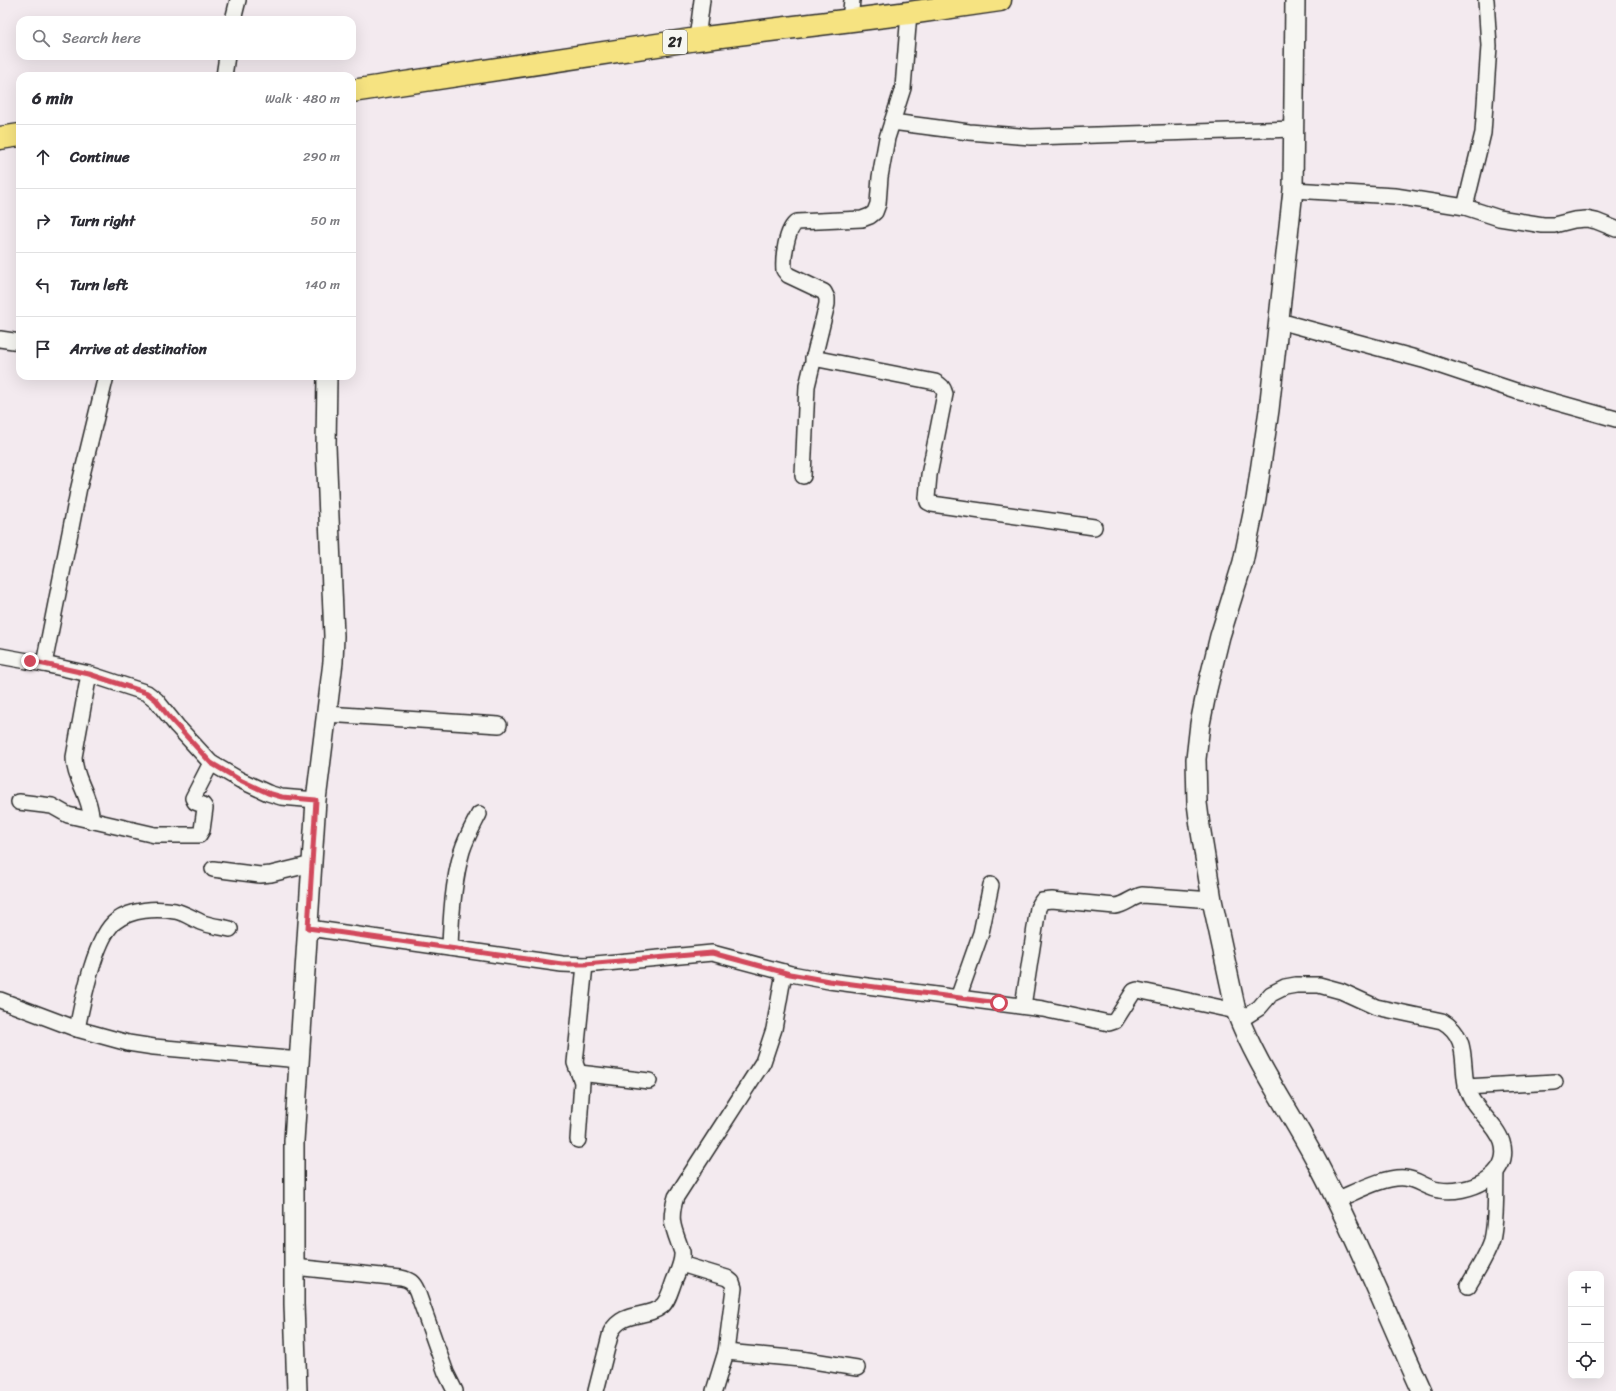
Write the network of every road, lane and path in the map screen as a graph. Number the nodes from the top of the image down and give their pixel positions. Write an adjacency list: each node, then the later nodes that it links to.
1 (238, 0): 8 (street)
2 (702, 0): 9 (street)
3 (1000, 0): 7 (highway, 21)
4 (1295, 0): 14 (street)
5 (1486, 0): 18 (street)
6 (851, 10): 7 (highway, 21); 9 (highway, 21)
7 (909, 13): 13 (street)
8 (234, 16)
9 (697, 39): 12 (highway, 21)
10 (226, 60): 11 (street)
11 (225, 72)
12 (356, 90)
13 (892, 122): 14 (street); 23 (street)
14 (1294, 129): 17 (street)
15 (16, 136): 16 (highway)
16 (0, 138)
17 (1293, 190): 18 (street); 20 (street)
18 (1465, 207): 19 (street)
19 (1616, 229)
20 (1279, 321): 26 (street); 42 (street)
21 (0, 339): 22 (street)
22 (16, 341)
23 (813, 358): 27 (street); 28 (street)
24 (105, 380): 30 (street)
25 (327, 380): 32 (street)
26 (1616, 419)
27 (803, 476)
28 (1094, 527)
29 (0, 656): 30 (street)
30 (44, 664): 31 (street)
31 (89, 674): 34 (street); 38 (street)
32 (326, 714): 33 (street); 35 (street)
33 (499, 725)
34 (211, 763): 35 (street); 38 (street)
35 (316, 800): 39 (street)
36 (19, 802): 38 (street)
37 (479, 814): 45 (street)
38 (92, 821)
39 (312, 864): 40 (street); 43 (street)
40 (213, 870)
41 (991, 885): 48 (street)
42 (1212, 900): 50 (street); 51 (street)
43 (308, 928): 45 (street); 53 (street)
44 (230, 929): 52 (street)
45 (450, 948): 46 (street)
46 (585, 964): 47 (street); 54 (street)
47 (787, 973): 48 (street); 61 (street)
48 (958, 998): 50 (street)
49 (0, 1000): 52 (street)
50 (1023, 1006): 51 (street)
51 (1238, 1016): 57 (street); 60 (street)
52 (77, 1029): 53 (street)
53 (300, 1060): 62 (street)
54 (579, 1073): 55 (street); 58 (street)
55 (649, 1081)
56 (1555, 1082): 57 (street)
57 (1466, 1087): 59 (street)
58 (578, 1140)
59 (1496, 1172): 60 (street); 63 (street)
60 (1336, 1200): 70 (street)
61 (681, 1264): 64 (street); 68 (street)
62 (294, 1267): 66 (street); 67 (street)
63 (1468, 1286)
64 (726, 1352): 65 (street); 69 (street)
65 (857, 1368)
66 (297, 1391)
67 (455, 1391)
68 (596, 1391)
69 (714, 1391)
70 (1422, 1391)

